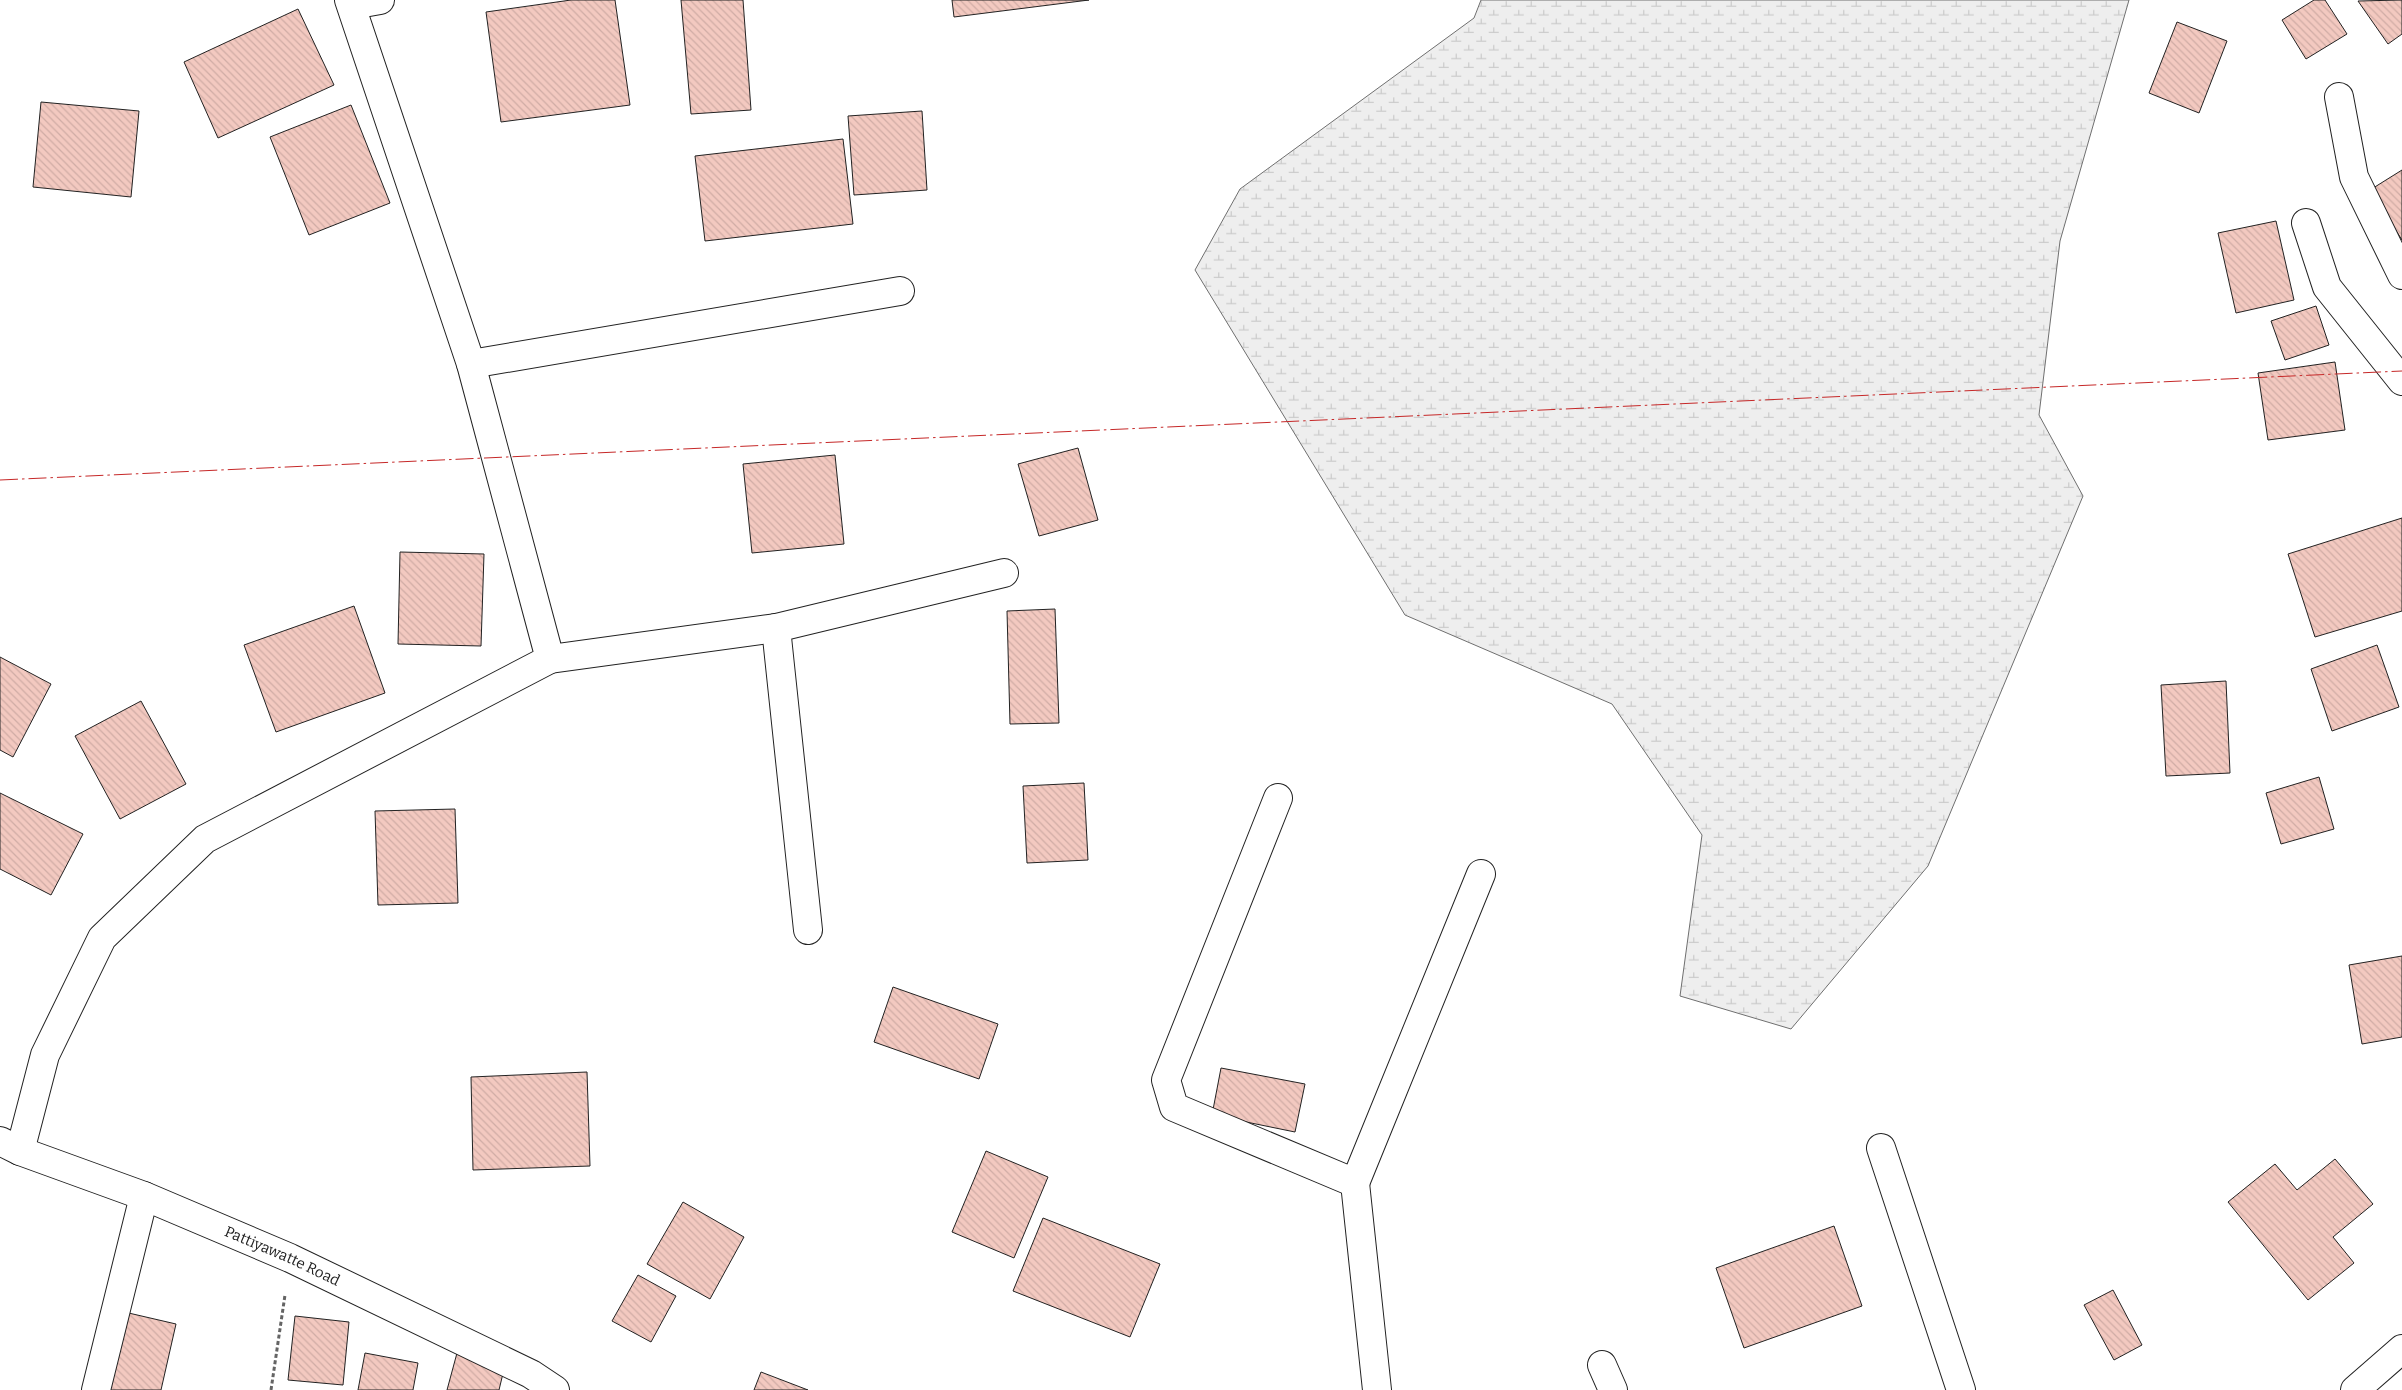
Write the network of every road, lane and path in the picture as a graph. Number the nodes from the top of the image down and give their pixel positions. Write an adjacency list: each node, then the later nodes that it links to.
1 (380, 0): 2 (street)
2 (351, 2): 7 (street)
3 (2339, 97): 5 (street)
4 (2306, 223): 8 (street)
5 (2402, 275)
6 (900, 292): 7 (street)
7 (471, 364): 11 (street)
8 (2402, 381)
9 (1004, 574): 10 (street)
10 (776, 628): 11 (street); 14 (street)
11 (550, 659): 15 (street)
12 (1278, 798): 17 (street)
13 (1481, 874): 17 (street)
14 (808, 930)
15 (10, 1146): 18 (street, Pattiyawatte Road)
16 (1880, 1148): 27 (street)
17 (1355, 1183): 25 (street)
18 (144, 1196): 19 (street, Pattiyawatte Road); 22 (street)
19 (290, 1258): 23 (path); 24 (street, Pattiyawatte Road)
20 (2402, 1349): 28 (street)
21 (1602, 1365): 26 (street)
22 (96, 1390)
23 (271, 1390)
24 (554, 1390)
25 (1377, 1390)
26 (1613, 1390)
27 (1961, 1390)
28 (2355, 1390)

